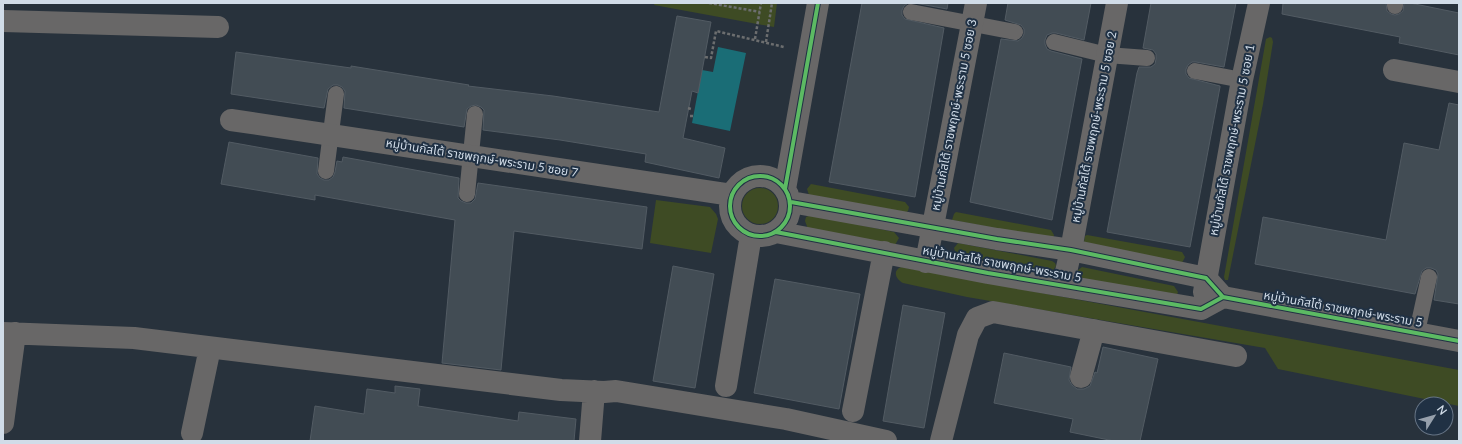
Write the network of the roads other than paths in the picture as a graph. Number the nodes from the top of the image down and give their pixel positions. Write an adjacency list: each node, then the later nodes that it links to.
1 (818, 3): 25 (street)
2 (976, 3): 7 (street, หมู่บ้านกัสโต้ ราชพฤกษ์-พระราม 5 ซอย 3)
3 (1117, 3): 11 (street, หมู่บ้านกัสโต้ ราชพฤกษ์-พระราม 5 ซอย 2)
4 (1259, 3): 15 (street, หมู่บ้านกัสโต้ ราชพฤกษ์-พระราม 5 ซอย 1)
5 (911, 12): 7 (lane)
6 (3, 21): 8 (street)
7 (972, 25): 9 (lane); 26 (street, หมู่บ้านกัสโต้ ราชพฤกษ์-พระราม 5 ซอย 3)
8 (218, 27)
9 (1014, 32)
10 (1054, 42): 11 (lane)
11 (1107, 55): 12 (lane); 29 (street, หมู่บ้านกัสโต้ ราชพฤกษ์-พระราม 5 ซอย 2)
12 (1147, 58)
13 (1394, 70): 16 (street)
14 (1194, 71): 15 (lane)
15 (1242, 80): 33 (street, หมู่บ้านกัสโต้ ราชพฤกษ์-พระราม 5 ซอย 1)
16 (1459, 82)
17 (336, 94): 20 (lane)
18 (475, 114): 21 (lane)
19 (231, 120): 20 (street, หมู่บ้านกัสโต้ ราชพฤกษ์-พระราม 5 ซอย 7)
20 (331, 135): 21 (street, หมู่บ้านกัสโต้ ราชพฤกษ์-พระราม 5 ซอย 7); 22 (lane)
21 (470, 156): 23 (lane); 24 (street, หมู่บ้านกัสโต้ ราชพฤกษ์-พระราม 5 ซอย 7)
22 (326, 171)
23 (467, 194)
24 (732, 195): 25 (street, หมู่บ้านกัสโต้ ราชพฤกษ์-พระราม 5); 28 (street)
25 (788, 196): 26 (street, หมู่บ้านกัสโต้ ราชพฤกษ์-พระราม 5); 27 (street)
26 (932, 227): 29 (street, หมู่บ้านกัสโต้ ราชพฤกษ์-พระราม 5); 31 (street, หมู่บ้านกัสโต้ ราชพฤกษ์-พระราม 5)
27 (776, 232): 28 (street, หมู่บ้านกัสโต้ ราชพฤกษ์-พระราม 5); 30 (street, หมู่บ้านกัสโต้ ราชพฤกษ์-พระราม 5)
28 (751, 235): 44 (street)
29 (1071, 250): 33 (street, หมู่บ้านกัสโต้ ราชพฤกษ์-พระราม 5); 34 (street, หมู่บ้านกัสโต้ ราชพฤกษ์-พระราม 5)
30 (884, 252): 31 (street, หมู่บ้านกัสโต้ ราชพฤกษ์-พระราม 5); 46 (street)
31 (926, 262): 34 (street, หมู่บ้านกัสโต้ ราชพฤกษ์-พระราม 5)
32 (1429, 277): 38 (lane)
33 (1206, 278): 35 (street); 36 (street)
34 (1063, 285): 36 (street, หมู่บ้านกัสโต้ ราชพฤกษ์-พระราม 5)
35 (1222, 297): 36 (street); 38 (street, หมู่บ้านกัสโต้ ราชพฤกษ์-พระราม 5)
36 (1201, 309)
37 (1094, 330): 42 (street); 43 (street); 51 (street)
38 (1418, 332): 40 (street, หมู่บ้านกัสโต้ ราชพฤกษ์-พระราม 5)
39 (9, 333): 41 (street); 47 (street)
40 (1459, 340)
41 (210, 348): 45 (street); 48 (street)
42 (1236, 356)
43 (1081, 377)
44 (726, 386)
45 (594, 392): 49 (street); 50 (street)
46 (853, 410)
47 (3, 423)
48 (192, 433)
49 (590, 441)
50 (886, 441)
51 (940, 441)

